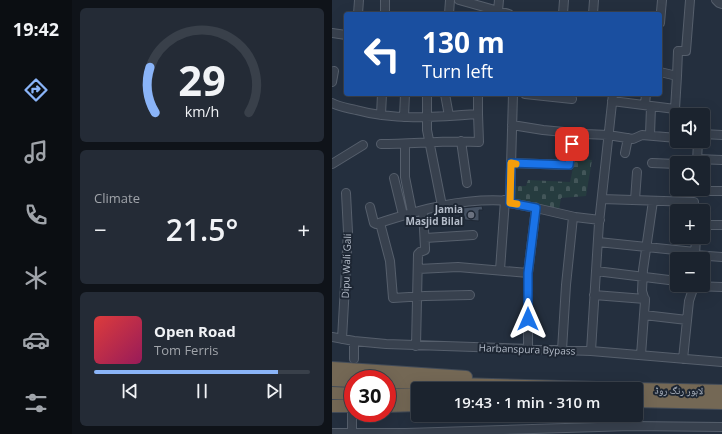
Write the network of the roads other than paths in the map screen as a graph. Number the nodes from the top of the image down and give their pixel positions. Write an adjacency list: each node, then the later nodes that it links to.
1 (359, 0): 14 (street)
2 (385, 0): 15 (street)
3 (450, 0): 16 (street)
4 (459, 0): 12 (street)
5 (499, 0): 13 (street)
6 (564, 0): 19 (street)
7 (594, 0): 20 (street)
8 (662, 0): 21 (street)
9 (690, 0): 26 (street)
10 (716, 0): 11 (street)
11 (722, 4)
12 (476, 5): 13 (street); 17 (street)
13 (498, 11): 18 (street)
14 (358, 12)
15 (384, 12)
16 (449, 12)
17 (476, 12)
18 (502, 12)
19 (563, 12)
20 (593, 12)
21 (661, 12)
22 (332, 33): 23 (street)
23 (344, 35)
24 (334, 71): 27 (street)
25 (662, 72): 26 (street)
26 (677, 76): 39 (street)
27 (332, 82)
28 (382, 96): 41 (street)
29 (406, 96): 43 (street)
30 (428, 96): 44 (street)
31 (445, 96): 42 (street)
32 (478, 96): 40 (street)
33 (513, 96): 45 (street)
34 (544, 96): 37 (street)
35 (646, 96): 39 (street)
36 (613, 97): 39 (street); 48 (street)
37 (572, 99)
38 (332, 103): 41 (street)
39 (648, 105): 49 (street)
40 (478, 114): 42 (street); 53 (street)
41 (381, 115): 43 (street)
42 (449, 116): 44 (street)
43 (404, 117): 44 (street)
44 (427, 118): 54 (street)
45 (512, 125): 46 (street); 61 (street)
46 (574, 133): 48 (street); 61 (street)
47 (710, 134): 50 (street)
48 (608, 135): 52 (street); 72 (street)
49 (650, 135): 51 (street); 52 (street)
50 (722, 135)
51 (670, 137)
52 (628, 138): 58 (street)
53 (461, 141): 54 (street); 67 (street)
54 (429, 142): 56 (street); 77 (street)
55 (381, 144): 56 (street)
56 (405, 144): 81 (street)
57 (363, 145): 63 (street)
58 (625, 153)
59 (710, 160): 60 (street)
60 (722, 160)
61 (511, 163): 74 (street)
62 (652, 163): 64 (street)
63 (332, 164)
64 (670, 164)
65 (637, 172): 73 (street)
66 (394, 178): 82 (street)
67 (467, 183)
68 (710, 191): 69 (street)
69 (722, 191)
70 (346, 193): 111 (street, Dipu Wali Gali)
71 (694, 196): 76 (street)
72 (602, 199): 73 (street); 84 (street)
73 (635, 200): 75 (street)
74 (508, 201): 77 (street); 79 (street); 96 (street)
75 (653, 201): 76 (street); 91 (street)
76 (694, 202)
77 (442, 206): 80 (street)
78 (370, 207): 85 (street)
79 (536, 208): 83 (street); 98 (street)
80 (423, 210): 81 (street); 89 (street)
81 (412, 212): 82 (street)
82 (403, 215): 85 (street)
83 (573, 217): 84 (street); 115 (street)
84 (600, 220): 90 (street)
85 (380, 223): 106 (street)
86 (710, 225): 87 (street)
87 (722, 225)
88 (473, 236): 89 (street)
89 (425, 238): 95 (street)
90 (598, 242): 91 (street); 97 (street)
91 (647, 247): 92 (street); 99 (street)
92 (677, 252)
93 (710, 256): 94 (street)
94 (722, 257)
95 (418, 269): 96 (street); 106 (street)
96 (500, 270): 98 (street)
97 (596, 271): 99 (street); 105 (street)
98 (528, 273): 114 (street)
99 (643, 276): 100 (street); 107 (street)
100 (670, 280)
101 (710, 286): 102 (street)
102 (722, 287)
103 (692, 292): 109 (street)
104 (470, 295): 106 (street)
105 (594, 295): 107 (street); 116 (street)
106 (418, 297): 113 (street)
107 (644, 299): 108 (street)
108 (644, 315): 109 (street); 117 (street)
109 (687, 320): 119 (street)
110 (332, 337): 111 (street, Harbanspura Bypass)
111 (342, 339): 112 (street, Harbanspura Bypass)
112 (354, 341): 113 (street, Harbanspura Bypass); 118 (street)
113 (416, 346): 114 (street, Harbanspura Bypass)
114 (528, 350): 115 (street, Harbanspura Bypass)
115 (562, 350): 116 (street, Harbanspura Bypass)
116 (591, 351): 117 (street, Harbanspura Bypass)
117 (641, 355): 119 (street, Harbanspura Bypass)
118 (354, 359)
119 (682, 359): 120 (street, Harbanspura Bypass)
120 (722, 362)
121 (332, 368): 125 (highway)
122 (332, 380): 123 (highway)
123 (344, 381)
124 (396, 382): 126 (highway, لاہور رنگ روڈ)
125 (507, 382)
126 (411, 383)
127 (643, 389): 128 (highway, لاہور رنگ روڈ)
128 (722, 391)
129 (332, 393): 130 (highway)
130 (344, 394)
131 (396, 395): 132 (highway)
132 (411, 395)
133 (643, 401): 134 (highway, لاہور رنگ روڈ)
134 (722, 402)
135 (411, 405): 137 (highway)
136 (332, 406): 138 (highway)
137 (396, 406)
138 (344, 408)
139 (351, 422): 146 (street)
140 (722, 427): 142 (street)
141 (630, 430): 142 (street); 143 (street)
142 (685, 430)
143 (576, 431): 144 (street)
144 (519, 432): 147 (street)
145 (332, 433): 146 (street)
146 (349, 433): 148 (street)
147 (461, 433): 148 (street)
148 (406, 434)

